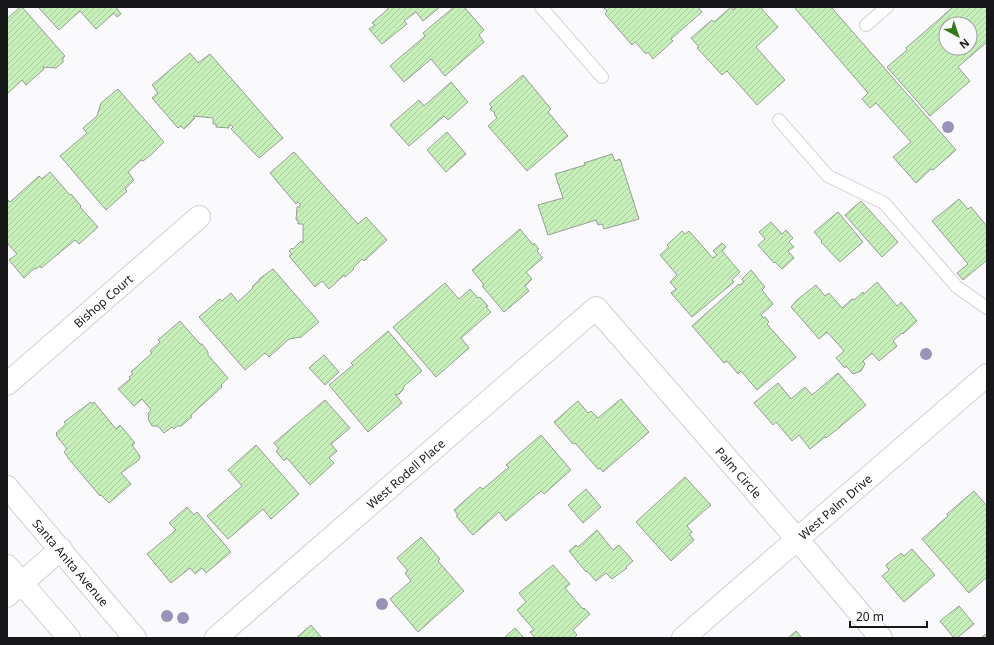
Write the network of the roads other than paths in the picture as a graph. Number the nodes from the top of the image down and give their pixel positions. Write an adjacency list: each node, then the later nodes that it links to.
1 (541, 7): 4 (lane)
2 (887, 7): 3 (lane)
3 (866, 25)
4 (602, 77)
5 (779, 120): 8 (lane)
6 (199, 217): 10 (street, Bishop Court)
7 (596, 308): 12 (street, Palm Circle); 18 (street, West Rodell Place)
8 (987, 308)
9 (987, 375): 12 (street, West Palm Drive)
10 (7, 384)
11 (7, 486): 13 (street, Santa Anita Avenue)
12 (797, 539): 19 (street, West Palm Drive); 20 (street, Palm Circle)
13 (61, 549): 15 (street); 17 (street, Santa Anita Avenue)
14 (7, 566): 15 (street)
15 (15, 589): 16 (street)
16 (69, 638)
17 (135, 638)
18 (216, 638)
19 (683, 638)
20 (881, 638)

